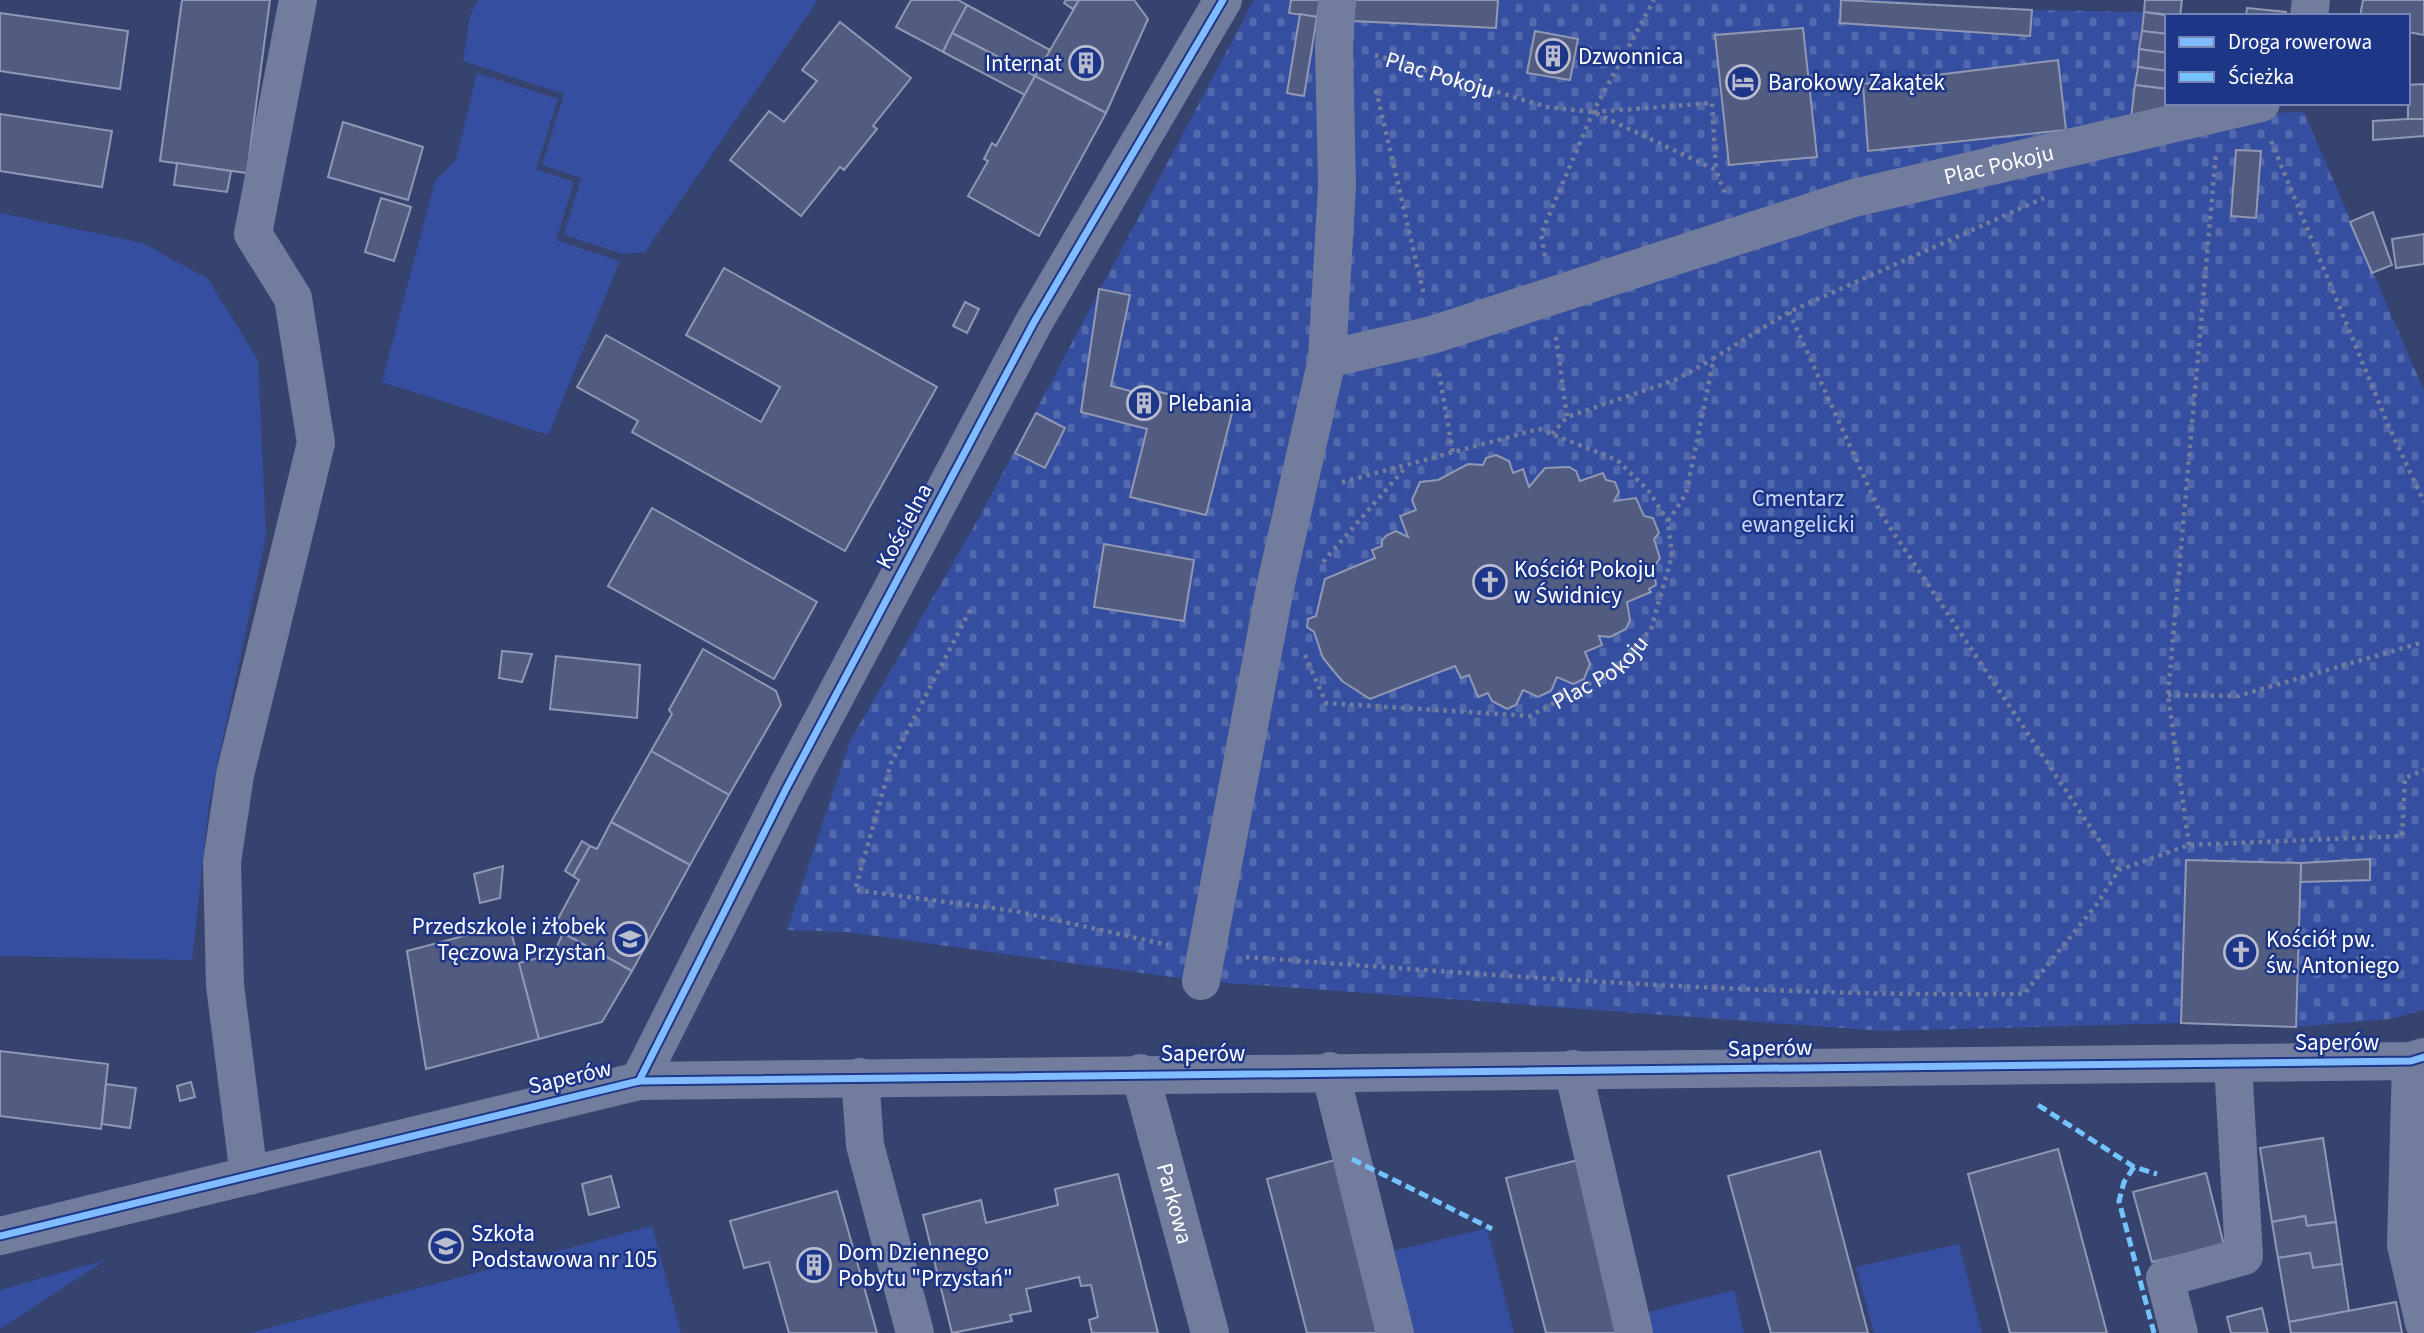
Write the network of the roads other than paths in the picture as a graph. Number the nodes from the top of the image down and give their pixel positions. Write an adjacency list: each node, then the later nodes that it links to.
1 (298, 0): 14 (street)
2 (1223, 0): 13 (street, Kościelna)
3 (1337, 0): 5 (street)
4 (2259, 120): 5 (street, Plac Pokoju)
5 (1327, 359): 6 (street)
6 (1204, 968)
7 (2417, 1059): 8 (street, Saperów); 16 (street)
8 (2233, 1063): 9 (street, Saperów); 21 (street)
9 (1573, 1069): 10 (street, Saperów); 20 (street)
10 (1330, 1071): 11 (street, Saperów); 19 (street)
11 (1140, 1073): 12 (street, Saperów); 18 (street, Parkowa)
12 (860, 1077): 13 (street, Saperów); 17 (street)
13 (639, 1081): 14 (street, Saperów)
14 (249, 1175): 15 (street, Saperów)
15 (0, 1236)
16 (2424, 1323)
17 (915, 1333)
18 (1210, 1333)
19 (1395, 1333)
20 (1634, 1333)
21 (2179, 1333)

